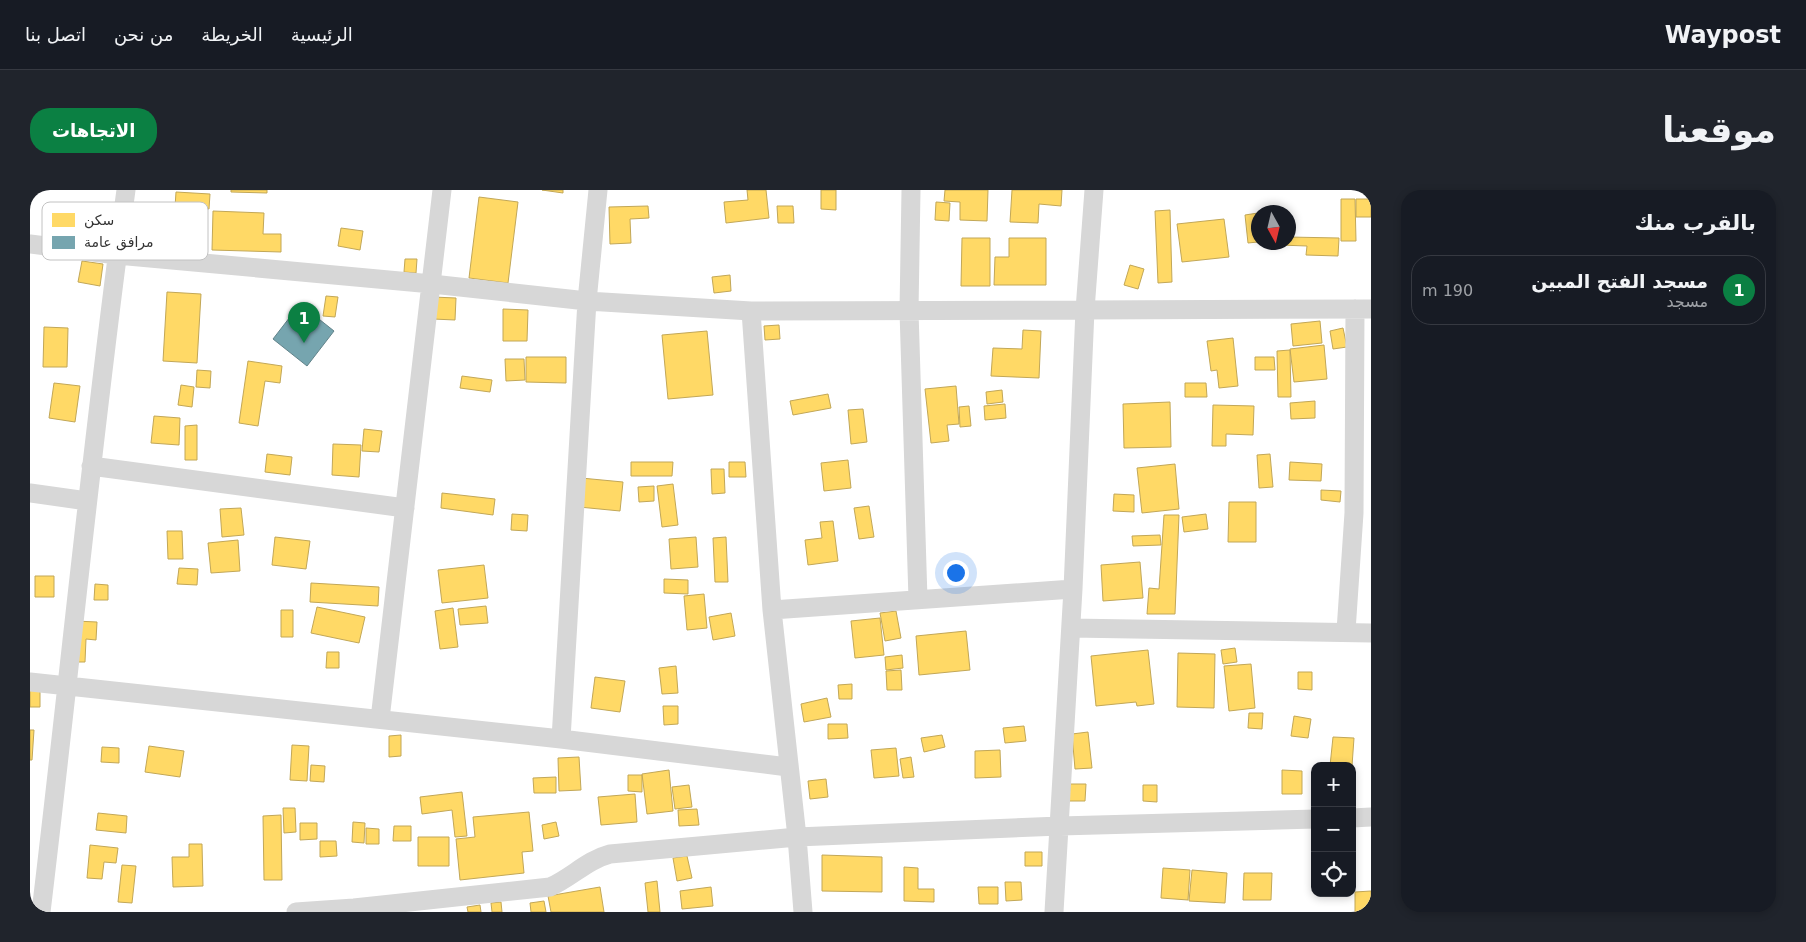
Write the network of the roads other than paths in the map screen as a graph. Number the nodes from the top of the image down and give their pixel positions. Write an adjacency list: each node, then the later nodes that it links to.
1 (442, 190): 7 (street)
2 (598, 190): 8 (street)
3 (911, 190): 12 (street)
4 (1094, 190): 10 (street)
5 (116, 260): 13 (street)
6 (171, 260): 7 (street)
7 (432, 284): 8 (street); 16 (street)
8 (587, 301): 11 (street); 26 (street)
9 (1363, 309): 10 (street); 21 (street)
10 (1085, 310): 12 (street); 17 (street)
11 (751, 311): 12 (street); 19 (street)
12 (909, 311): 18 (street)
13 (91, 466): 15 (street); 16 (street)
14 (30, 494): 15 (street)
15 (87, 501): 24 (street)
16 (405, 508): 25 (street)
17 (1073, 589): 18 (street); 20 (street)
18 (918, 599): 19 (street)
19 (772, 610): 27 (street)
20 (1071, 628): 21 (street); 31 (street)
21 (1346, 631): 22 (street)
22 (1371, 633)
23 (30, 682): 24 (street)
24 (68, 686): 25 (street); 33 (street)
25 (380, 719): 26 (street)
26 (561, 739): 27 (street)
27 (788, 767): 32 (street)
28 (1371, 817): 29 (street)
29 (1356, 818)
30 (1311, 819): 31 (street)
31 (1060, 826): 32 (street); 36 (street)
32 (797, 837): 34 (street); 35 (street)
33 (41, 912)
34 (296, 912)
35 (803, 912)
36 (1054, 912)

